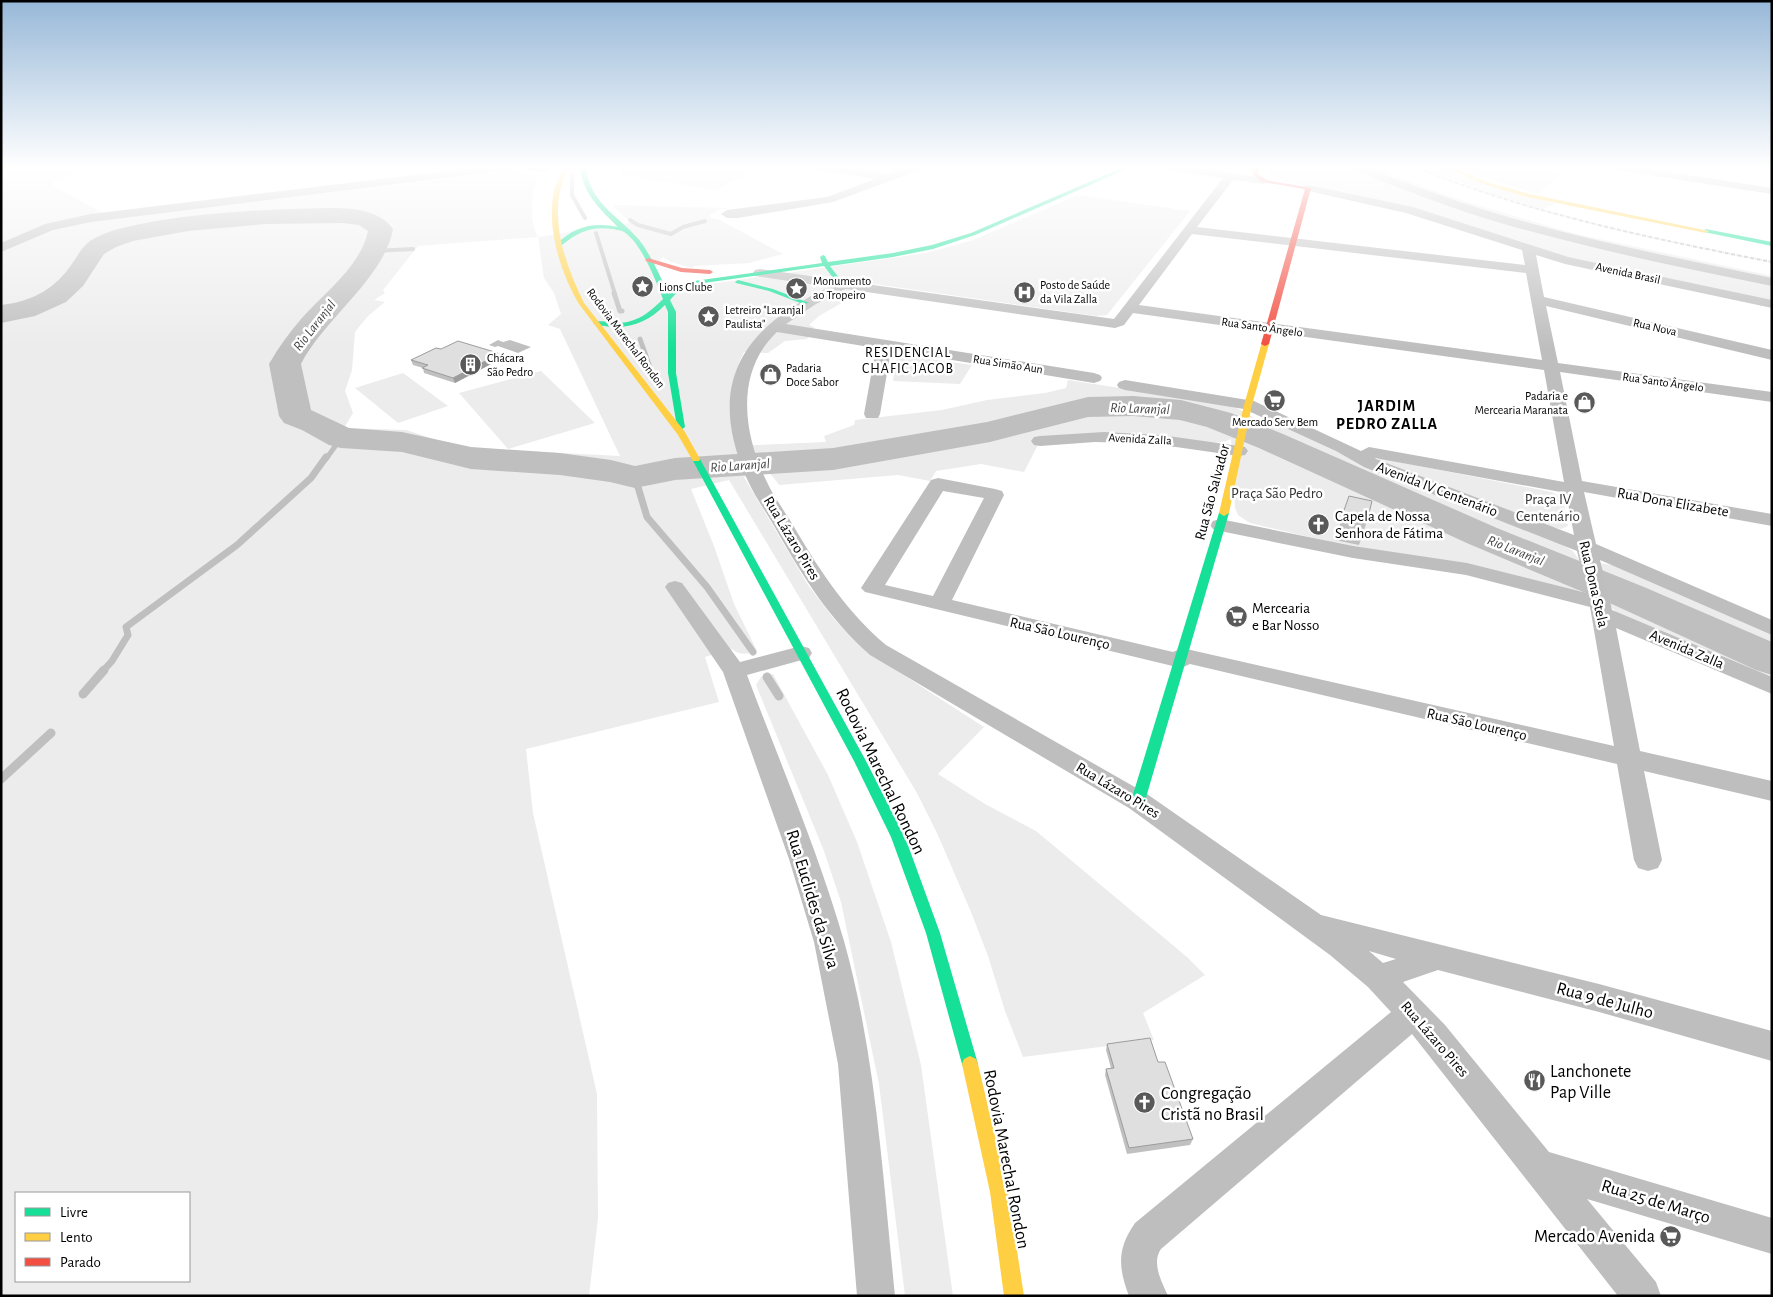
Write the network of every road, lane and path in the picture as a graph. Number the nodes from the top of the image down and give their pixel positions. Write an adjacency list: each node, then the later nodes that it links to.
1 (51, 227): 20 (street)
2 (556, 227): 18 (main road, Rodovia Marechal Rondon)
3 (588, 227): 18 (main road)
4 (608, 227): 14 (main road)
5 (624, 227): 14 (main road, Rodovia Marechal Rondon)
6 (964, 227): 15 (main road)
7 (989, 227): 16 (main road)
8 (1193, 227): 13 (street)
9 (1298, 227): 17 (main road, Rua São Salvador)
10 (1458, 227): 21 (street, Avenida Brasil)
11 (1527, 227): 28 (street)
12 (1684, 227): 19 (main road)
13 (1190, 230): 17 (street); 34 (street)
14 (628, 231): 22 (main road, Rodovia Marechal Rondon)
15 (946, 234): 16 (main road); 24 (main road)
16 (960, 239): 23 (main road)
17 (1294, 242): 25 (street); 37 (main road, Rua São Salvador)
18 (560, 244): 35 (main road, Rodovia Marechal Rondon)
19 (1772, 244)
20 (1, 248)
21 (1528, 249): 25 (street, Rua Dona Stela); 33 (street, Avenida Brasil)
22 (648, 260): 24 (main road); 30 (main road, Rodovia Marechal Rondon)
23 (854, 260): 24 (main road); 29 (main road)
24 (824, 261): 26 (main road); 29 (main road)
25 (1531, 270): 31 (street, Rua Dona Stela)
26 (760, 274): 27 (main road); 29 (street)
27 (717, 279): 30 (main road); 32 (main road)
28 (1772, 282)
29 (842, 286): 32 (street, Rua Lázaro Pires); 34 (street)
30 (667, 299): 35 (main road); 46 (main road, Rodovia Marechal Rondon)
31 (1538, 300): 39 (street, Rua Nova); 40 (street, Rua Dona Stela)
32 (805, 302): 36 (street, Rua Lázaro Pires)
33 (1772, 304)
34 (1130, 308): 37 (street, Rua Santo Ângelo)
35 (597, 323): 46 (main road, Rodovia Marechal Rondon)
36 (774, 327): 38 (street, Rua Simão Aun); 64 (street, Rua Lázaro Pires)
37 (1270, 328): 40 (street, Rua Santo Ângelo); 44 (main road, Rua São Salvador)
38 (884, 345): 41 (street, Rua Simão Aun); 45 (street)
39 (1772, 355)
40 (1549, 366): 43 (street, Rua Santo Ângelo); 50 (street, Rua Dona Stela)
41 (1094, 378)
42 (1125, 385): 44 (street, Avenida IV Centenário)
43 (1772, 397)
44 (1247, 412): 48 (main road, Rua São Salvador); 49 (street, Avenida IV Centenário)
45 (872, 414)
46 (682, 434): 58 (main road, Rodovia Marechal Rondon)
47 (1040, 441): 48 (street, Avenida Zalla)
48 (1240, 445): 52 (main road, Rua São Salvador)
49 (1342, 447): 50 (street, Rua Dona Elizabete); 53 (street, Avenida IV Centenário)
50 (1574, 487): 51 (street, Rua Dona Elizabete); 53 (street, Rua Dona Stela)
51 (1772, 520)
52 (1220, 525): 55 (street); 59 (main road, Rua São Salvador)
53 (1588, 555): 55 (street, Rua Dona Stela); 57 (street, Avenida IV Centenário)
54 (676, 587): 60 (street, Rua Euclides da Silva)
55 (1600, 603): 61 (street, Avenida Zalla); 62 (street, Rua Dona Stela)
56 (940, 604): 56 (street, Rua São Lourenço); 59 (street, Rua São Lourenço)
57 (1772, 628)
58 (801, 653): 60 (street); 74 (main road, Rodovia Marechal Rondon)
59 (1181, 658): 62 (street, Rua São Lourenço); 64 (main road, Rua São Salvador)
60 (734, 672): 73 (street, Rua Euclides da Silva)
61 (1772, 686)
62 (1630, 759): 63 (street, Rua São Lourenço); 65 (street, Rua Dona Stela)
63 (1772, 791)
64 (1138, 800): 66 (street, Rua Lázaro Pires)
65 (1648, 860)
66 (1310, 924): 67 (street, Rua 9 de Julho); 68 (street, Rua Lázaro Pires)
67 (1437, 957): 68 (street); 70 (street, Rua 9 de Julho)
68 (1379, 978): 69 (street, Rua Lázaro Pires)
69 (1413, 1013): 71 (street, Rua Lázaro Pires); 75 (street)
70 (1772, 1046)
71 (1540, 1167): 72 (street, Rua 25 de Março); 76 (street, Rua Lázaro Pires)
72 (1772, 1236)
73 (876, 1296)
74 (1014, 1296)
75 (1149, 1296)
76 (1642, 1296)

